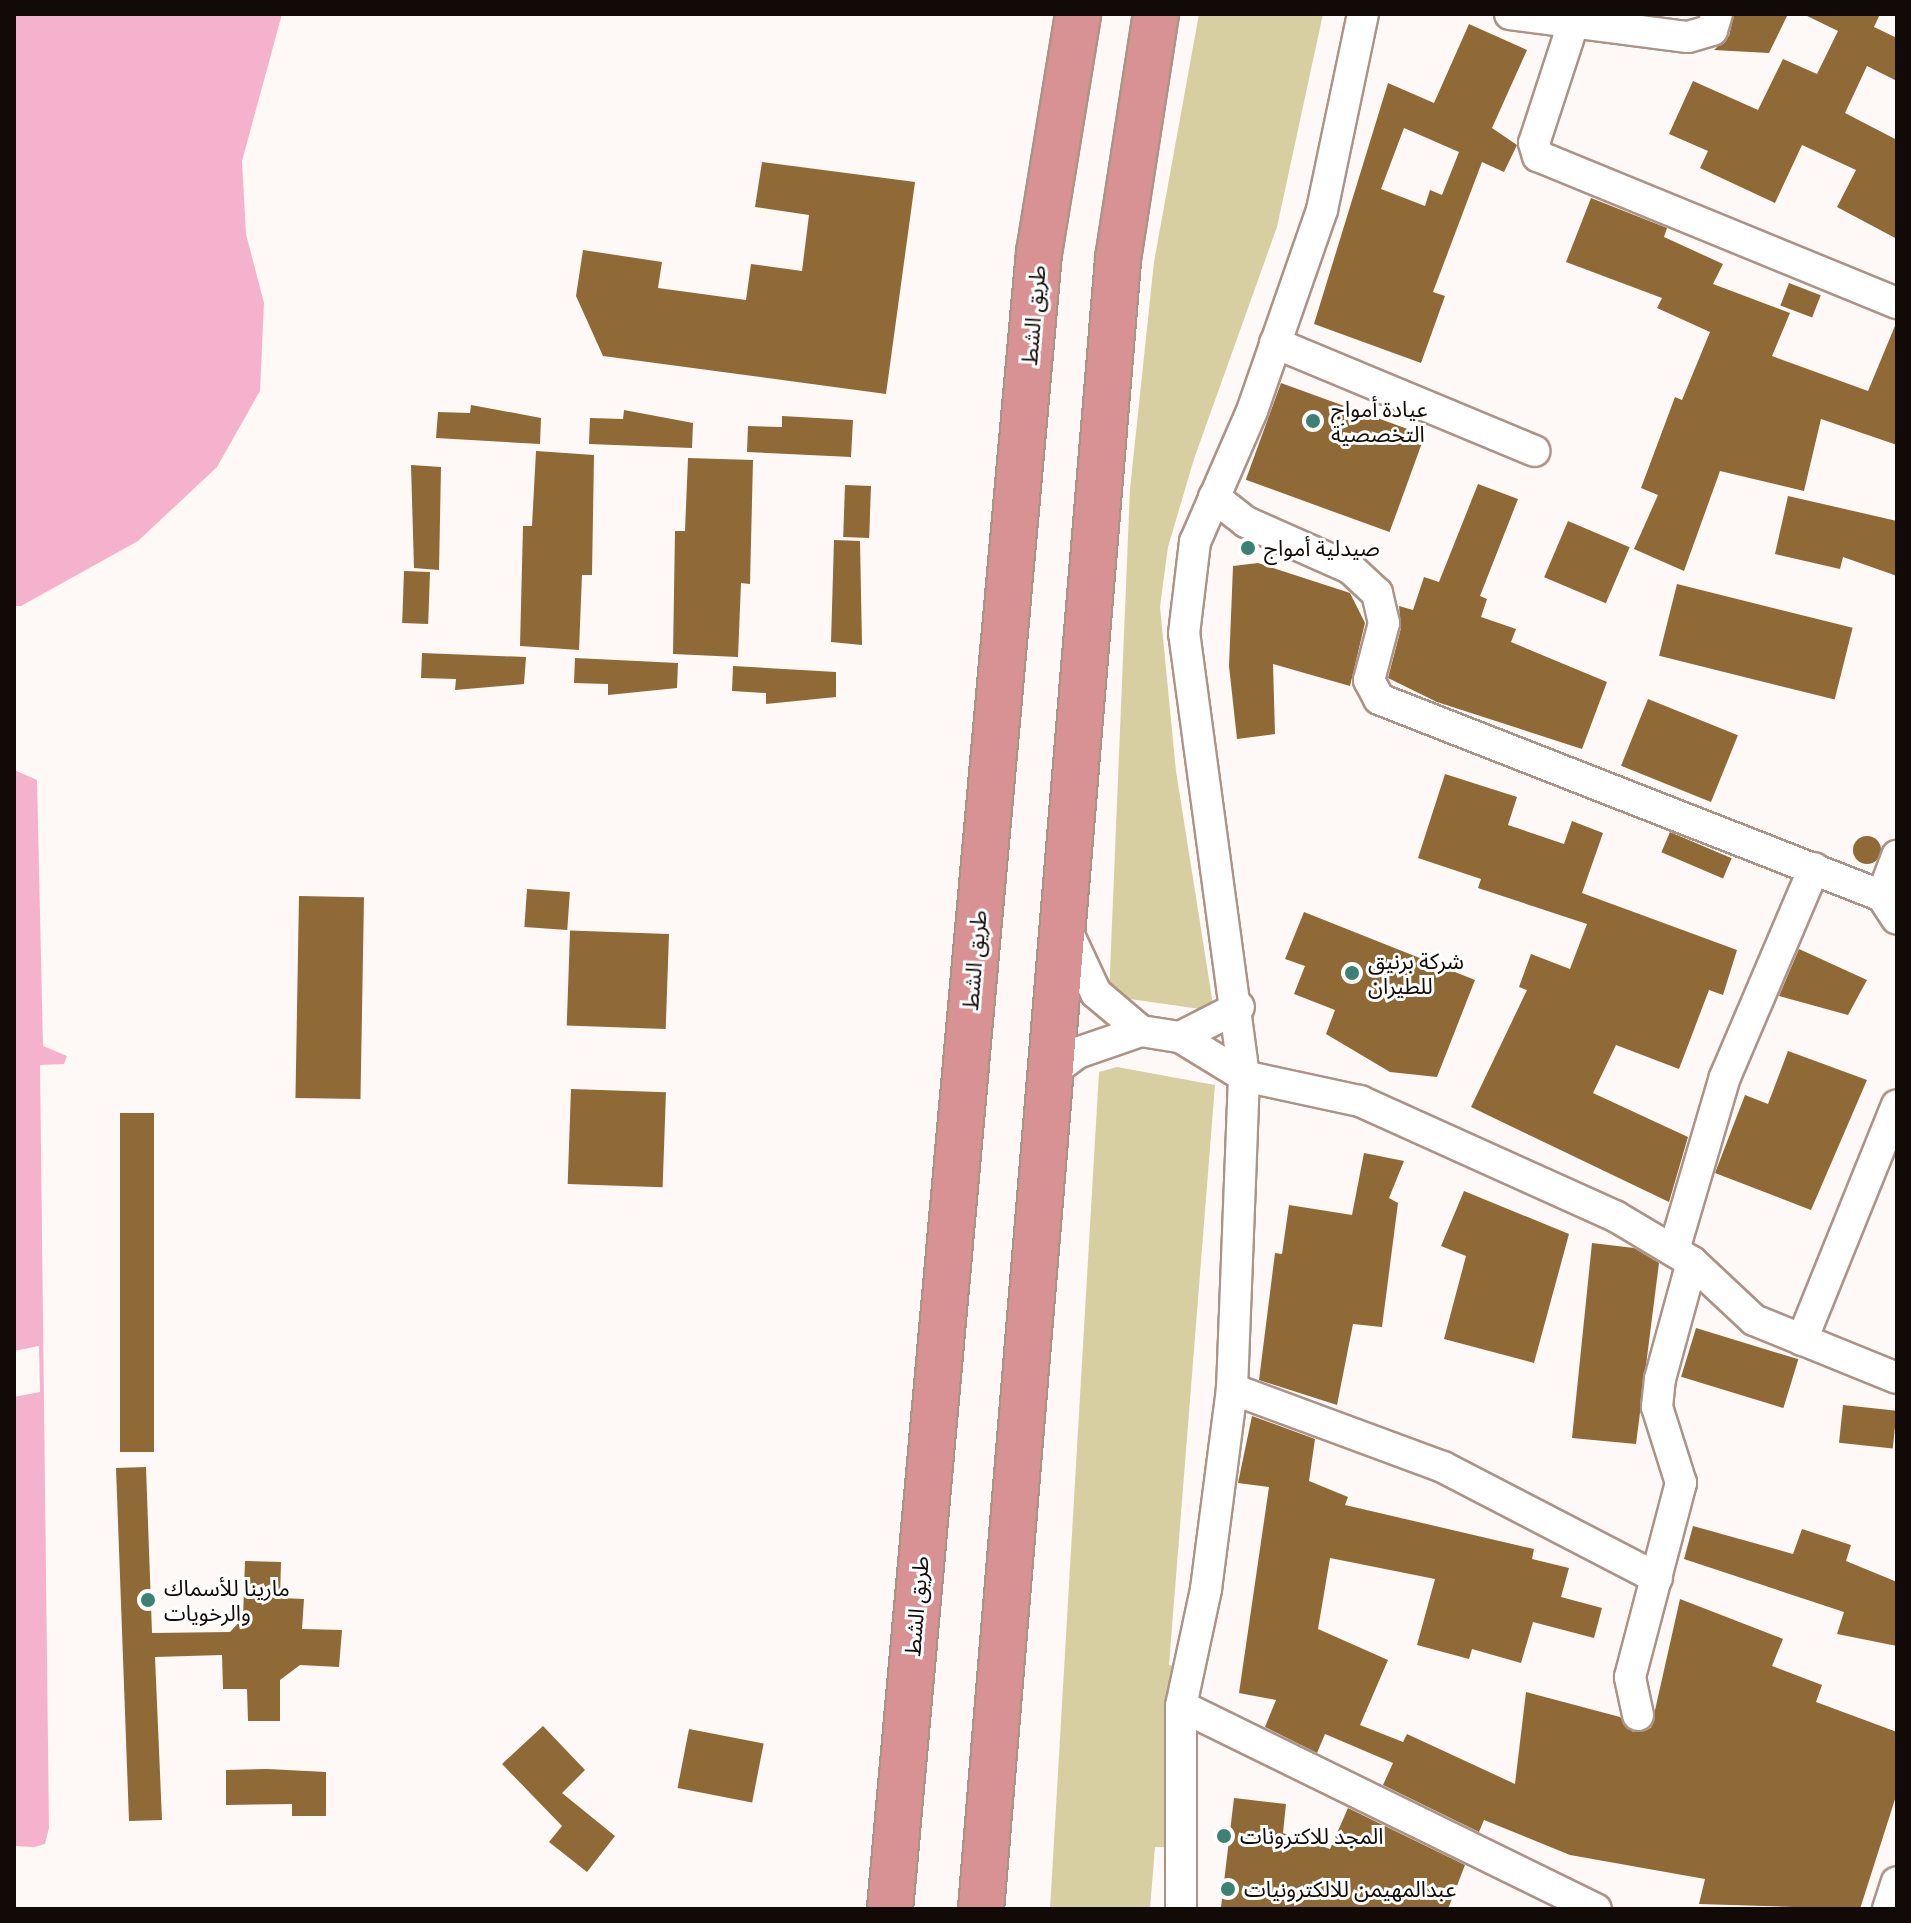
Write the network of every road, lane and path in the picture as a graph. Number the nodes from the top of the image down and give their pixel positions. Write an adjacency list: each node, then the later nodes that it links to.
1 (1078, 14): 28 (highway, طريق الشط)
2 (1156, 14): 14 (highway)
3 (1363, 14): 8 (street)
4 (1510, 14): 6 (street)
5 (1717, 14): 6 (street)
6 (1573, 24): 7 (street)
7 (1897, 303)
8 (1275, 343): 9 (street); 10 (street)
9 (1534, 451)
10 (1214, 497): 12 (street); 15 (street)
11 (1897, 856): 13 (street)
12 (1814, 868): 13 (street); 21 (street)
13 (1890, 907)
14 (1063, 911): 16 (street); 18 (highway)
15 (1239, 1007): 17 (street); 19 (street)
16 (1141, 1031): 17 (street); 18 (street)
17 (1180, 1037): 19 (street)
18 (1048, 1075): 29 (highway)
19 (1244, 1076): 21 (street); 24 (street)
20 (1897, 1105): 22 (street)
21 (1683, 1256): 22 (street); 25 (street)
22 (1802, 1340): 23 (street)
23 (1897, 1378)
24 (1232, 1389): 25 (street); 26 (street)
25 (1657, 1578): 27 (street)
26 (1181, 1706): 30 (street); 31 (street)
27 (1638, 1715)
28 (890, 1909)
29 (981, 1909)
30 (1181, 1909)
31 (1596, 1909)

